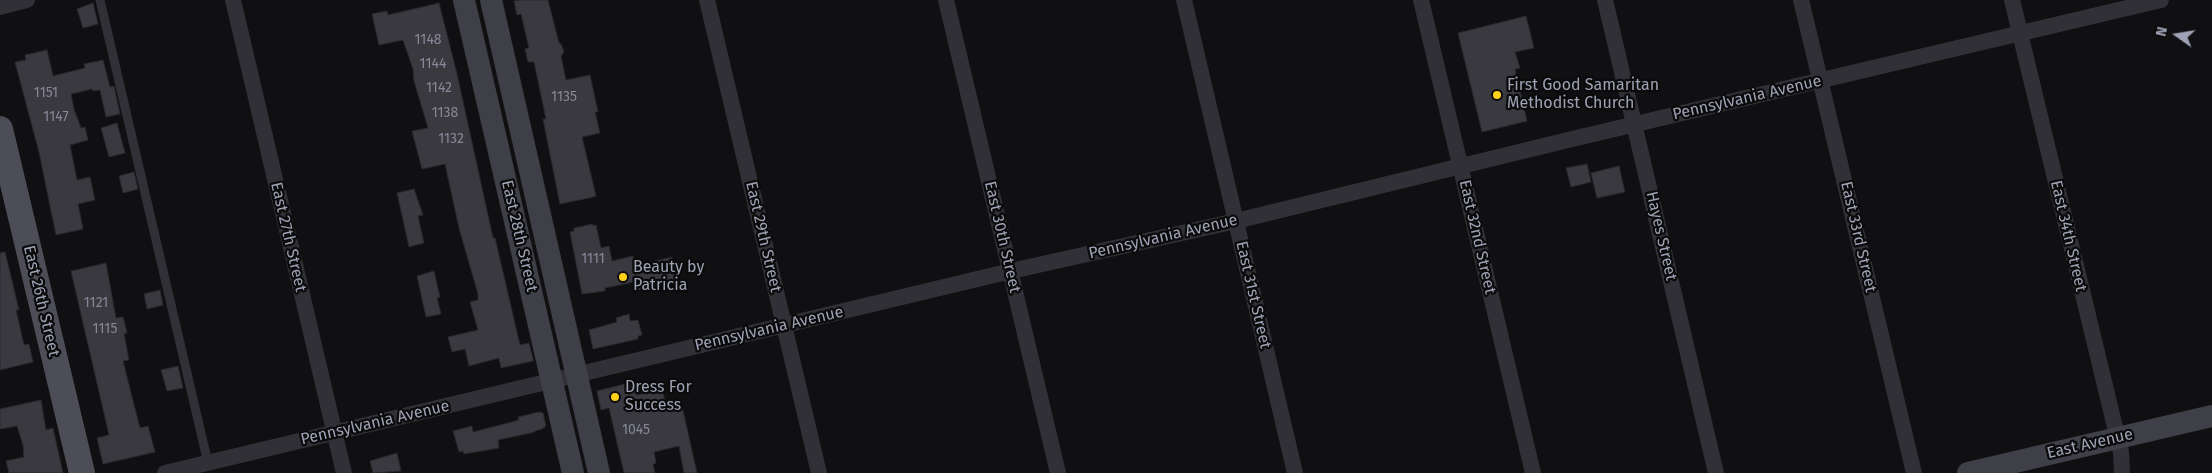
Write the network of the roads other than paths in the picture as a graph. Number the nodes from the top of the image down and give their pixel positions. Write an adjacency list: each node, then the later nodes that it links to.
1 (27, 0): 14 (street)
2 (100, 0): 28 (lane)
3 (233, 0): 26 (street, East 27th Street)
4 (464, 0): 24 (street, East 28th Street)
5 (491, 0): 23 (street, East 28th Street)
6 (707, 0): 22 (street, East 29th Street)
7 (946, 0): 21 (street, East 30th Street)
8 (1184, 0): 20 (street, East 31st Street)
9 (1421, 0): 19 (street, East 32nd Street)
10 (1605, 0): 17 (street, Hayes Street)
11 (1802, 0): 16 (street, East 33rd Street)
12 (2012, 0): 15 (street, East 34th Street)
13 (2161, 0): 15 (street, Pennsylvania Avenue)
14 (0, 7)
15 (2020, 32): 16 (street, Pennsylvania Avenue); 27 (street, East 34th Street)
16 (1820, 81): 17 (street, Pennsylvania Avenue); 39 (street, East 33rd Street)
17 (1635, 124): 19 (street, Pennsylvania Avenue); 38 (street, Hayes Street)
18 (0, 129): 29 (main road, East 26th Street)
19 (1460, 166): 20 (street, Pennsylvania Avenue); 37 (street, East 32nd Street)
20 (1236, 221): 21 (street, Pennsylvania Avenue); 36 (street, East 31st Street)
21 (1011, 271): 22 (street, Pennsylvania Avenue); 35 (street, East 30th Street)
22 (784, 326): 23 (street, Pennsylvania Avenue); 34 (street, East 29th Street)
23 (577, 375): 24 (street, Pennsylvania Avenue); 33 (street, East 28th Street)
24 (553, 381): 26 (street, Pennsylvania Avenue); 32 (street, East 28th Street)
25 (2212, 416): 27 (street, East Avenue)
26 (335, 432): 28 (street, Pennsylvania Avenue); 31 (street, East 27th Street)
27 (2118, 437): 40 (street, East Avenue); 41 (street, East 34th Street)
28 (208, 463): 30 (street, Pennsylvania Avenue)
29 (82, 473)
30 (165, 473)
31 (344, 473)
32 (574, 473)
33 (599, 473)
34 (819, 473)
35 (1058, 473)
36 (1295, 473)
37 (1533, 473)
38 (1716, 473)
39 (1914, 473)
40 (1968, 473)
41 (2122, 473)

